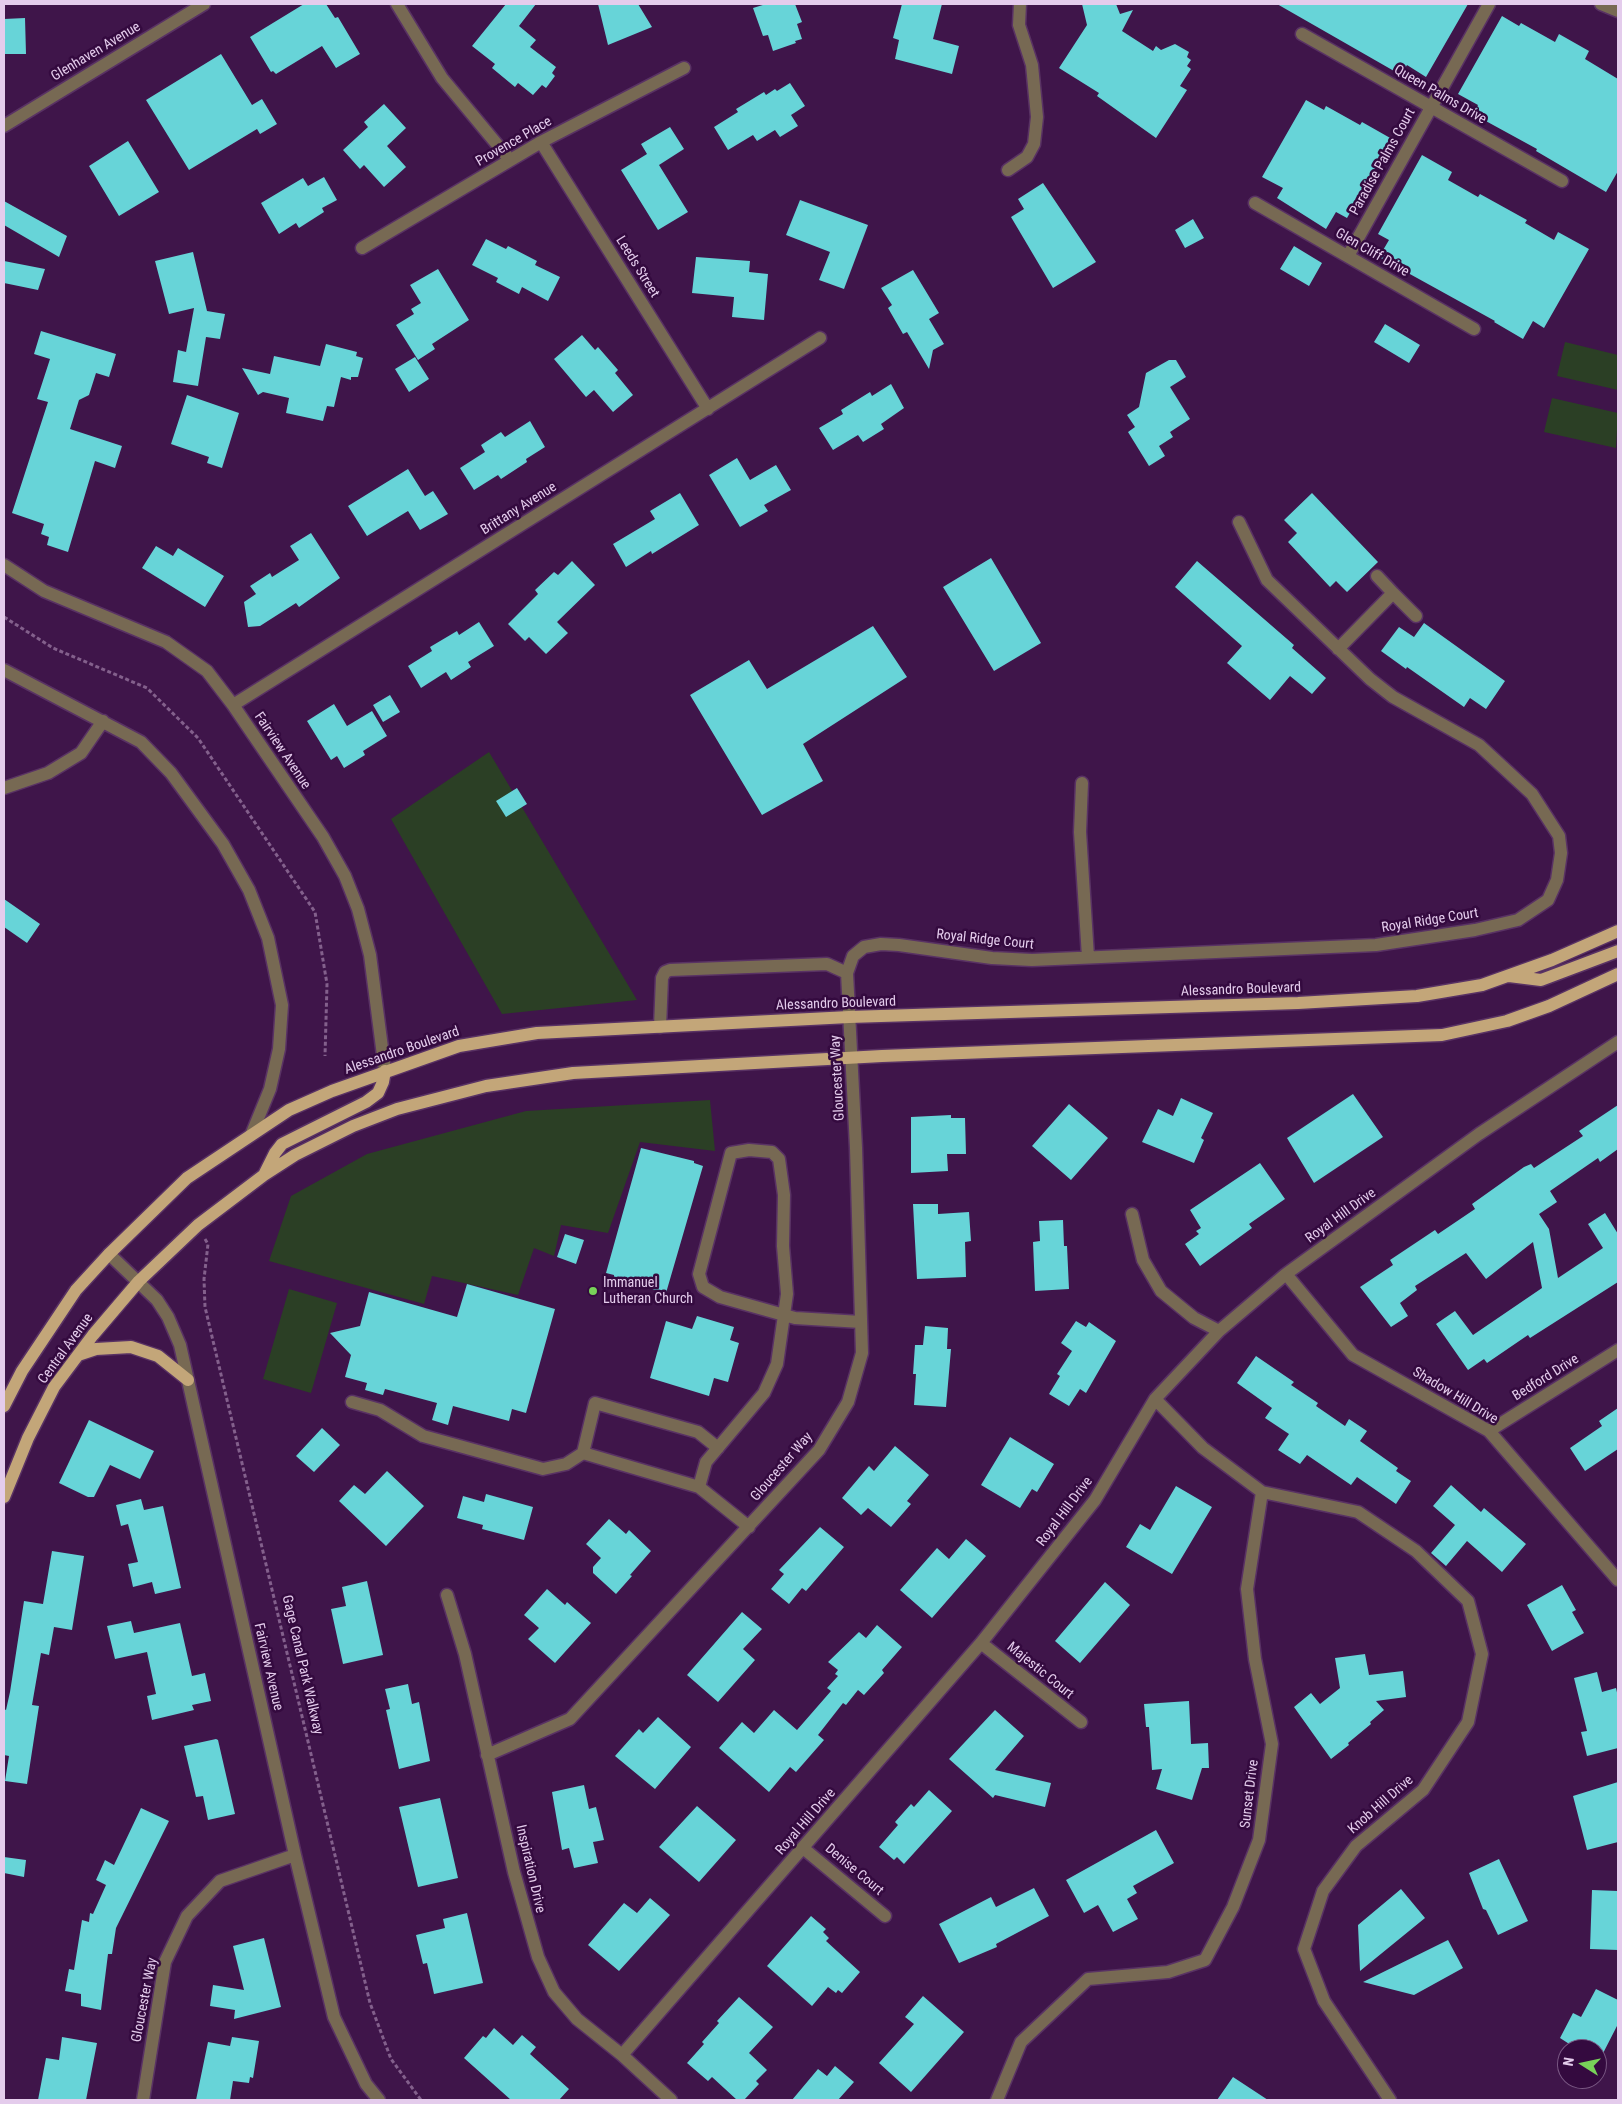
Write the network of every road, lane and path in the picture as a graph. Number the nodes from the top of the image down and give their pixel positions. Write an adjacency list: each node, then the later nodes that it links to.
1 (204, 4): 10 (street, Glenhaven Avenue)
2 (397, 4): 12 (street)
3 (1020, 4): 13 (street)
4 (1489, 4): 9 (street, Paradise Palms Court)
5 (1600, 4): 6 (street)
6 (1618, 11)
7 (1302, 34): 9 (street, Queen Palms Drive)
8 (684, 68): 11 (street, Provence Place)
9 (1431, 107): 14 (street, Queen Palms Drive); 17 (street, Paradise Palms Court)
10 (4, 126)
11 (542, 142): 12 (street, Provence Place); 20 (street, Leeds Street)
12 (510, 160): 16 (street, Provence Place)
13 (1008, 170)
14 (1562, 181)
15 (1255, 203): 17 (street, Glen Cliff Drive)
16 (362, 248)
17 (1348, 256): 18 (street, Glen Cliff Drive)
18 (1474, 329)
19 (820, 338): 20 (street, Brittany Avenue)
20 (708, 409): 28 (street, Brittany Avenue)
21 (1239, 522): 26 (street, Royal Ridge Court)
22 (4, 565): 28 (street, Fairview Avenue)
23 (1377, 576): 24 (street)
24 (1393, 593): 25 (street); 26 (street)
25 (1416, 616)
26 (1338, 649): 34 (street, Royal Ridge Court)
27 (4, 670): 29 (street)
28 (233, 705): 42 (street, Fairview Avenue)
29 (103, 721): 31 (street); 43 (street)
30 (1082, 783): 34 (street)
31 (4, 788)
32 (1618, 931): 37 (main road, Alessandro Boulevard)
33 (1618, 951): 37 (main road)
34 (1088, 957): 35 (street, Royal Ridge Court)
35 (847, 973): 38 (street); 39 (street)
36 (1618, 974): 41 (main road)
37 (1508, 976): 38 (main road, Alessandro Boulevard)
38 (849, 1018): 39 (main road, Alessandro Boulevard); 41 (street, Gloucester Way)
39 (660, 1027): 42 (main road, Alessandro Boulevard)
40 (1618, 1042): 48 (street, Royal Hill Drive)
41 (851, 1058): 44 (main road); 51 (street, Gloucester Way)
42 (385, 1071): 43 (main road, Alessandro Boulevard); 44 (main road)
43 (252, 1134): 47 (main road, Alessandro Boulevard)
44 (264, 1175): 46 (main road)
45 (1132, 1214): 52 (street)
46 (198, 1225): 49 (main road); 77 (path, Gage Canal Park Walkway)
47 (109, 1254): 49 (street, Fairview Avenue); 58 (main road, Central Avenue)
48 (1286, 1274): 52 (street, Royal Hill Drive); 59 (street, Shadow Hill Drive)
49 (139, 1281): 54 (main road, Central Avenue); 55 (street, Fairview Avenue)
50 (784, 1315): 50 (street); 51 (street); 60 (street)
51 (861, 1322): 65 (street, Gloucester Way)
52 (1219, 1330): 56 (street, Royal Hill Drive)
53 (1618, 1350): 59 (street, Bedford Drive)
54 (78, 1355): 55 (main road); 64 (main road, Central Avenue)
55 (188, 1380): 72 (street, Fairview Avenue)
56 (1155, 1399): 63 (street); 68 (street, Royal Hill Drive)
57 (352, 1402): 61 (street)
58 (4, 1406)
59 (1489, 1431): 66 (street, Shadow Hill Drive)
60 (718, 1448): 61 (street); 62 (street)
61 (583, 1453): 62 (street)
62 (699, 1487): 65 (street)
63 (1262, 1492): 79 (street, Sunset Drive); 80 (street, Knob Hill Drive)
64 (4, 1497)
65 (749, 1527): 70 (street, Gloucester Way)
66 (1618, 1580)
67 (447, 1596): 70 (street, Inspiration Drive)
68 (981, 1643): 69 (street, Majestic Court); 71 (street, Royal Hill Drive)
69 (1081, 1722)
70 (488, 1755): 74 (street, Inspiration Drive)
71 (803, 1848): 73 (street, Denise Court); 74 (street, Royal Hill Drive)
72 (295, 1855): 75 (street, Gloucester Way); 76 (street, Fairview Avenue)
73 (885, 1916)
74 (622, 2055): 78 (street, Inspiration Drive)
75 (143, 2100)
76 (379, 2100)
77 (421, 2100)
78 (671, 2100)
79 (997, 2100)
80 (1390, 2100)

